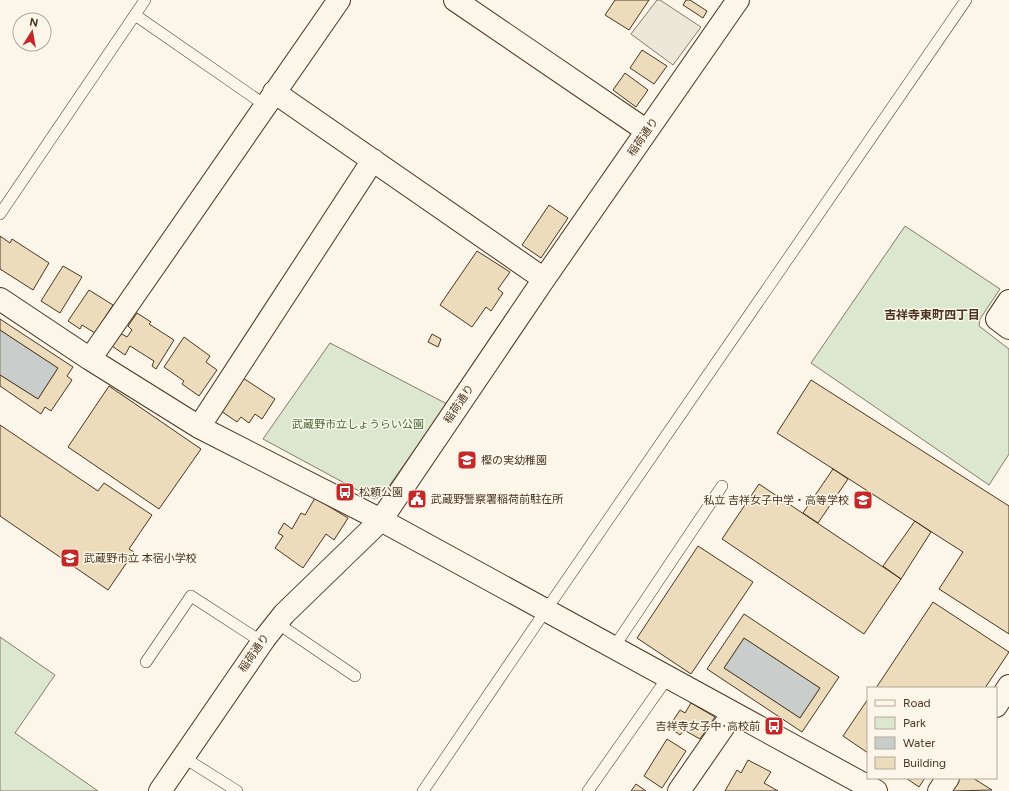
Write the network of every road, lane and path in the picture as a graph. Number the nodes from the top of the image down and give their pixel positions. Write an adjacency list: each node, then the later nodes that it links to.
1 (145, 0): 6 (lane)
2 (339, 0): 7 (street)
3 (455, 0): 8 (street)
4 (738, 0): 8 (street, 稲荷通り)
5 (966, 0): 19 (lane)
6 (136, 14): 7 (lane); 10 (lane)
7 (270, 98): 9 (street); 15 (street)
8 (647, 130): 11 (street, 稲荷通り)
9 (373, 160): 11 (street); 16 (street)
10 (0, 214)
11 (544, 279): 18 (street, 稲荷通り)
12 (0, 299): 15 (street)
13 (1009, 302): 14 (street)
14 (1009, 328)
15 (90, 359): 16 (street)
16 (199, 427): 18 (street)
17 (722, 486): 22 (lane)
18 (381, 520): 19 (street); 20 (street, 稲荷通り)
19 (546, 610): 22 (street); 33 (lane)
20 (277, 623): 21 (street, 稲荷通り); 24 (lane)
21 (262, 642): 23 (lane); 29 (street, 稲荷通り)
22 (614, 647): 25 (street)
23 (146, 662)
24 (355, 676)
25 (668, 677): 28 (street); 34 (lane)
26 (1009, 686): 27 (street)
27 (997, 704)
28 (733, 713): 35 (street); 36 (street)
29 (183, 757): 31 (street, 稲荷通り); 32 (lane)
30 (947, 779): 37 (street)
31 (160, 791)
32 (236, 791)
33 (423, 791)
34 (588, 791)
35 (679, 791)
36 (876, 791)
37 (939, 791)

